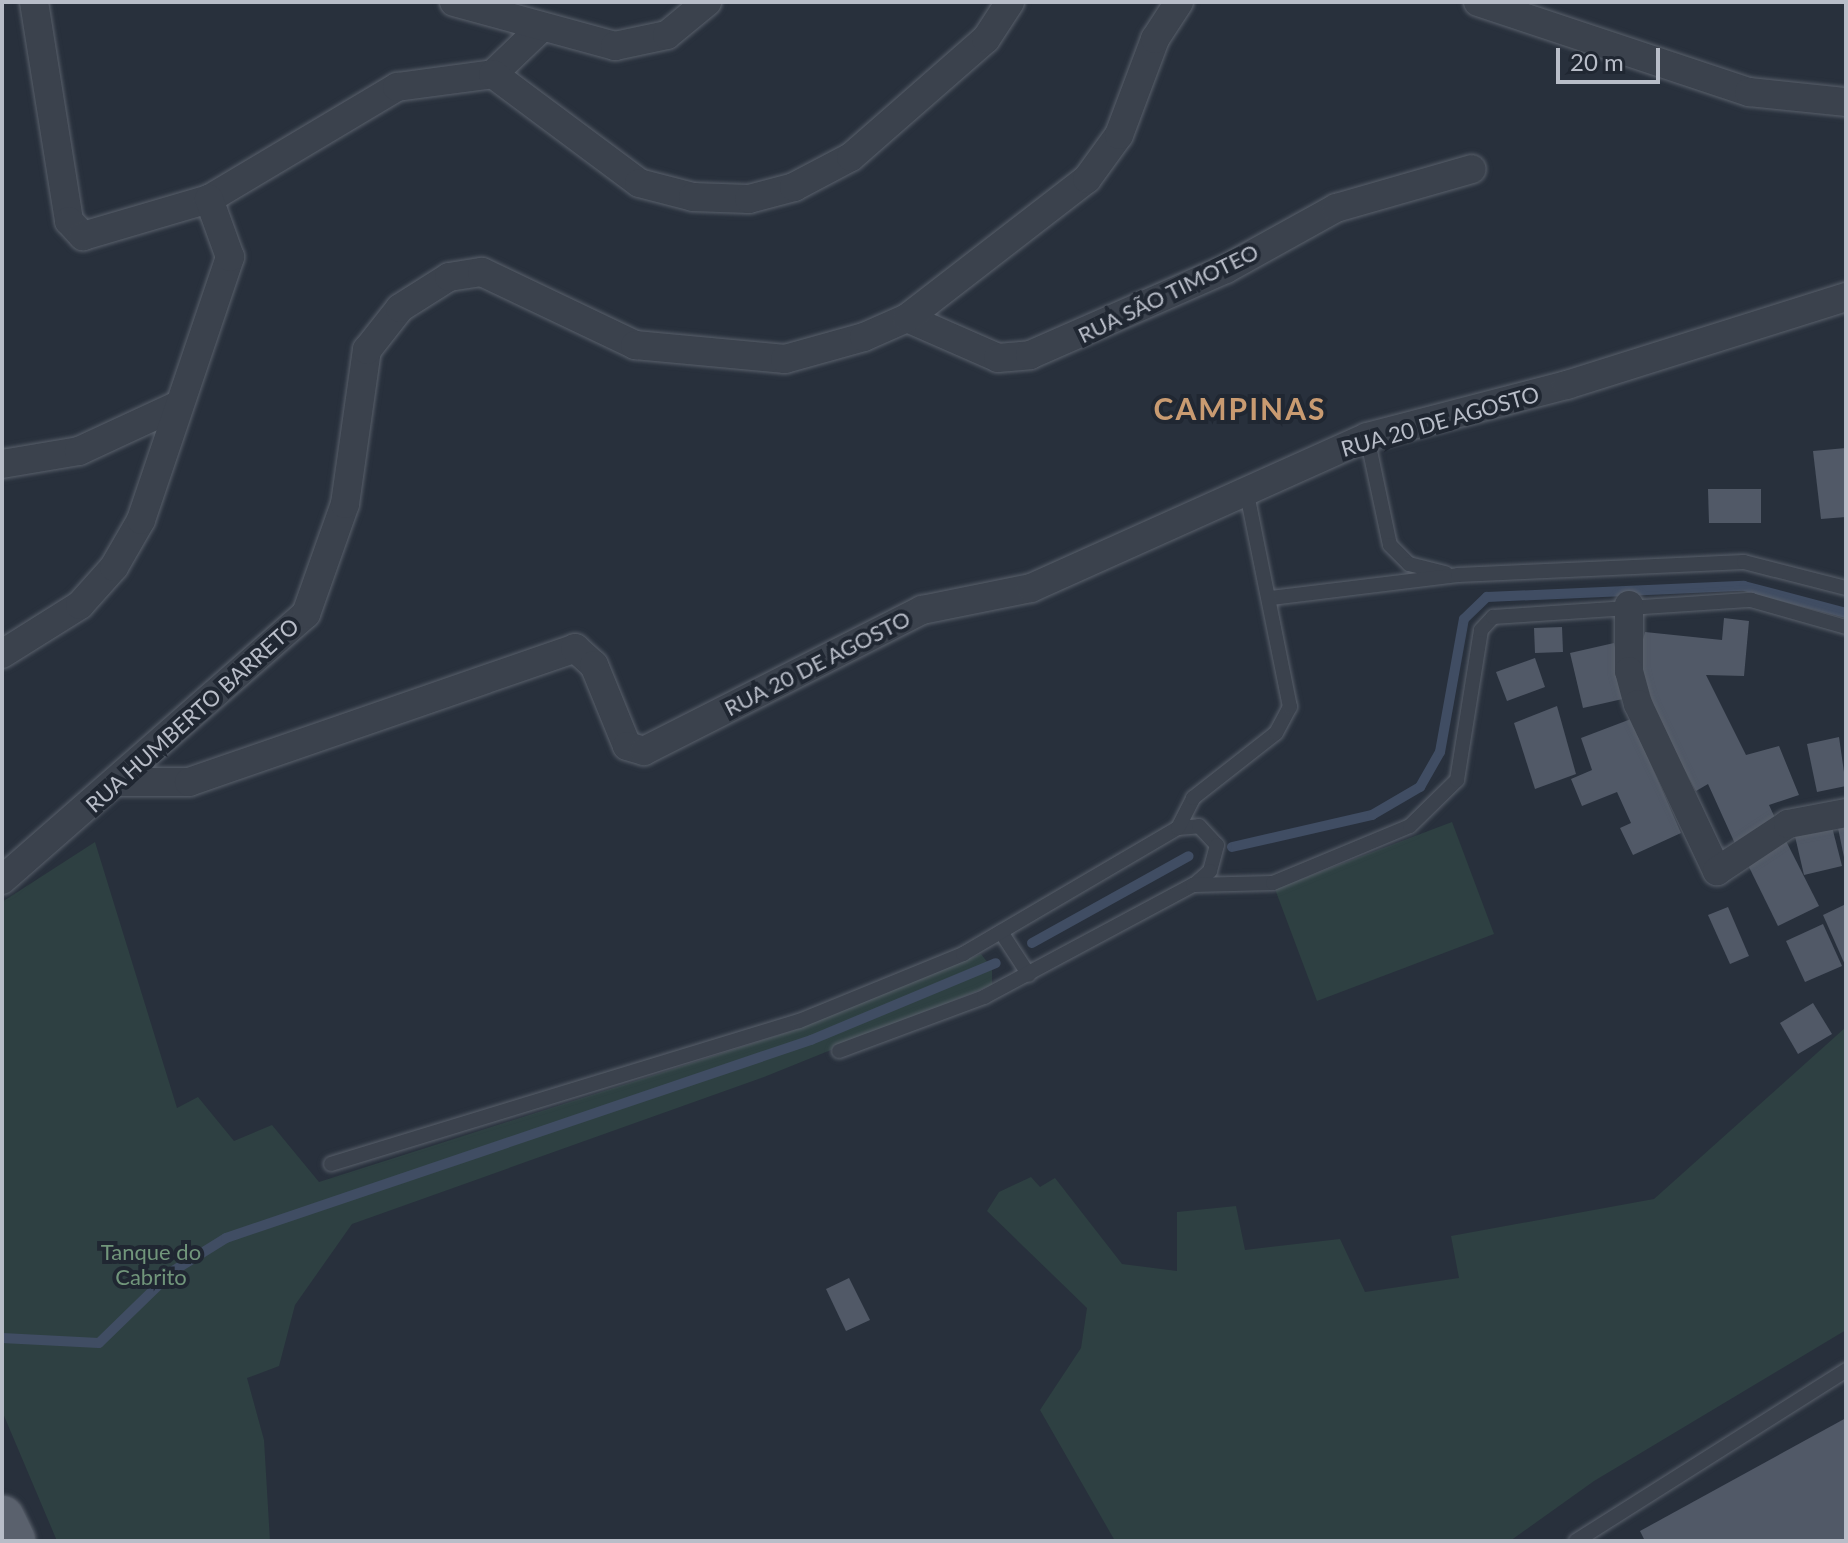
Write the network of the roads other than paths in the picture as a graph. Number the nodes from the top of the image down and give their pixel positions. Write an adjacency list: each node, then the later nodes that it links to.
1 (34, 2): 11 (street)
2 (454, 2): 7 (street)
3 (707, 2): 7 (street)
4 (1010, 2): 8 (street)
5 (1179, 2): 13 (street, RUA HUMBERTO BARRETO)
6 (1478, 2): 9 (street)
7 (541, 28): 8 (street)
8 (493, 74): 11 (street)
9 (1846, 102)
10 (1472, 169): 13 (street, RUA SÃO TIMOTEO)
11 (209, 199): 14 (street)
12 (1846, 297): 15 (street, RUA 20 DE AGOSTO)
13 (907, 318): 24 (street, RUA HUMBERTO BARRETO)
14 (178, 405): 16 (street); 23 (street)
15 (1367, 437): 17 (street, RUA 20 DE AGOSTO); 18 (lane)
16 (2, 464)
17 (1246, 489): 20 (lane); 24 (street, RUA 20 DE AGOSTO)
18 (1458, 575): 19 (lane); 20 (lane)
19 (1846, 588)
20 (1271, 598): 26 (lane)
21 (1629, 605): 22 (lane); 25 (street); 28 (lane)
22 (1846, 627)
23 (2, 654)
24 (117, 782): 27 (street, RUA HUMBERTO BARRETO)
25 (1846, 813)
26 (1178, 828): 28 (lane); 29 (lane)
27 (2, 880)
28 (1193, 885): 30 (lane)
29 (1001, 932): 30 (lane); 32 (lane)
30 (1029, 975): 31 (lane)
31 (839, 1051)
32 (331, 1164)
33 (1846, 1370): 36 (lane)
34 (2, 1518): 35 (main road)
35 (13, 1541)
36 (1576, 1541)

